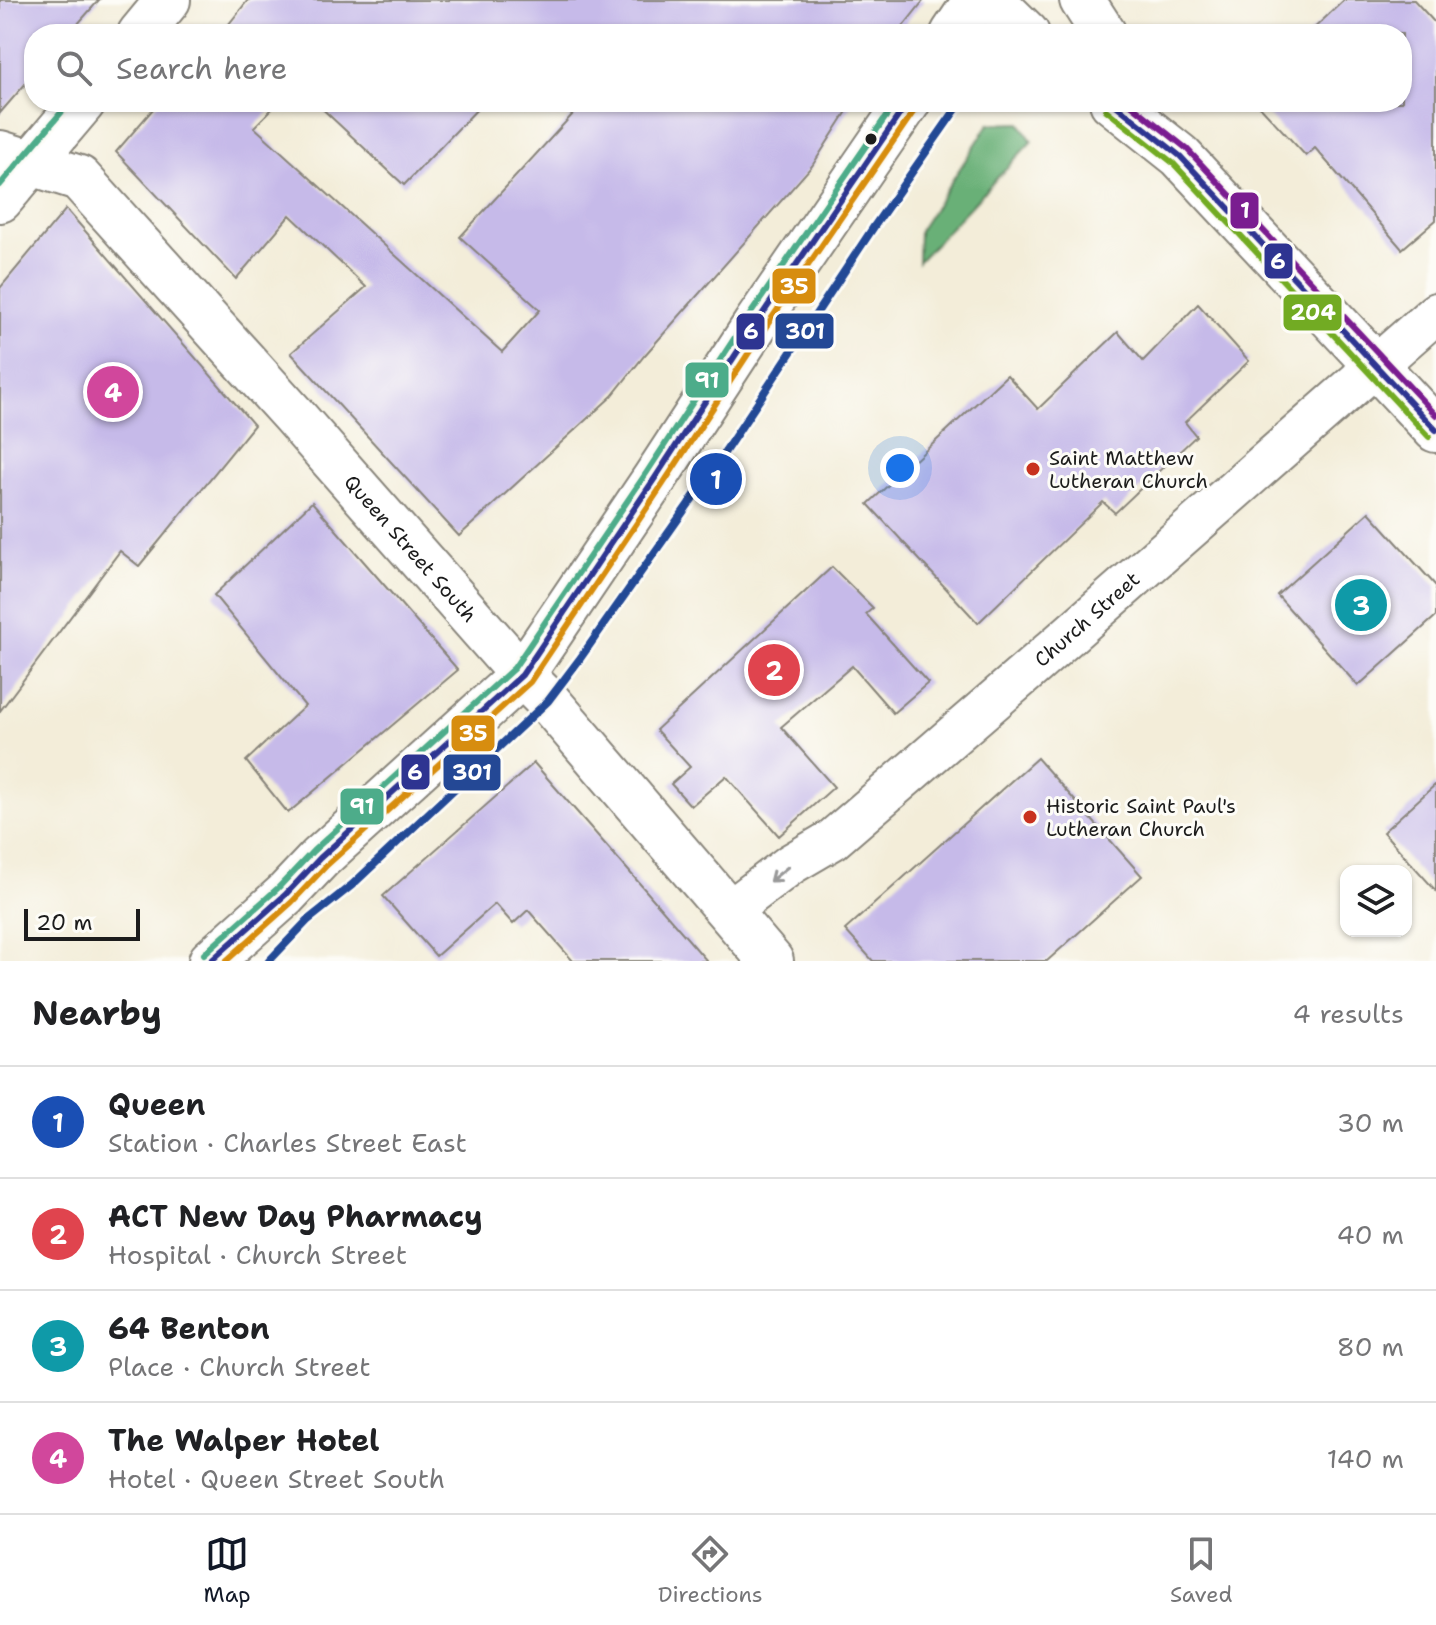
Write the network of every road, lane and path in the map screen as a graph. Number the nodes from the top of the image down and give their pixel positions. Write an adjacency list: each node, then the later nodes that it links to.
1 (168, 0): 5 (main road)
2 (976, 0): 6 (main road)
3 (992, 0): 7 (main road)
4 (1082, 0): 8 (main road)
5 (148, 24)
6 (960, 24)
7 (1017, 24)
8 (1098, 24)
9 (71, 112): 14 (main road)
10 (901, 112): 19 (main road)
11 (1125, 112): 13 (main road)
12 (1152, 112): 13 (main road)
13 (1180, 156): 17 (main road)
14 (15, 158): 15 (main road); 19 (main road, Queen Street South)
15 (0, 200)
16 (1436, 313): 17 (street, Church Street)
17 (1376, 367): 18 (main road); 20 (street, Church Street, one-way to 20)
18 (1436, 430)
19 (522, 675): 20 (main road, Queen Street South); 21 (main road)
20 (728, 912): 22 (main road, Queen Street South)
21 (211, 961)
22 (771, 961)

